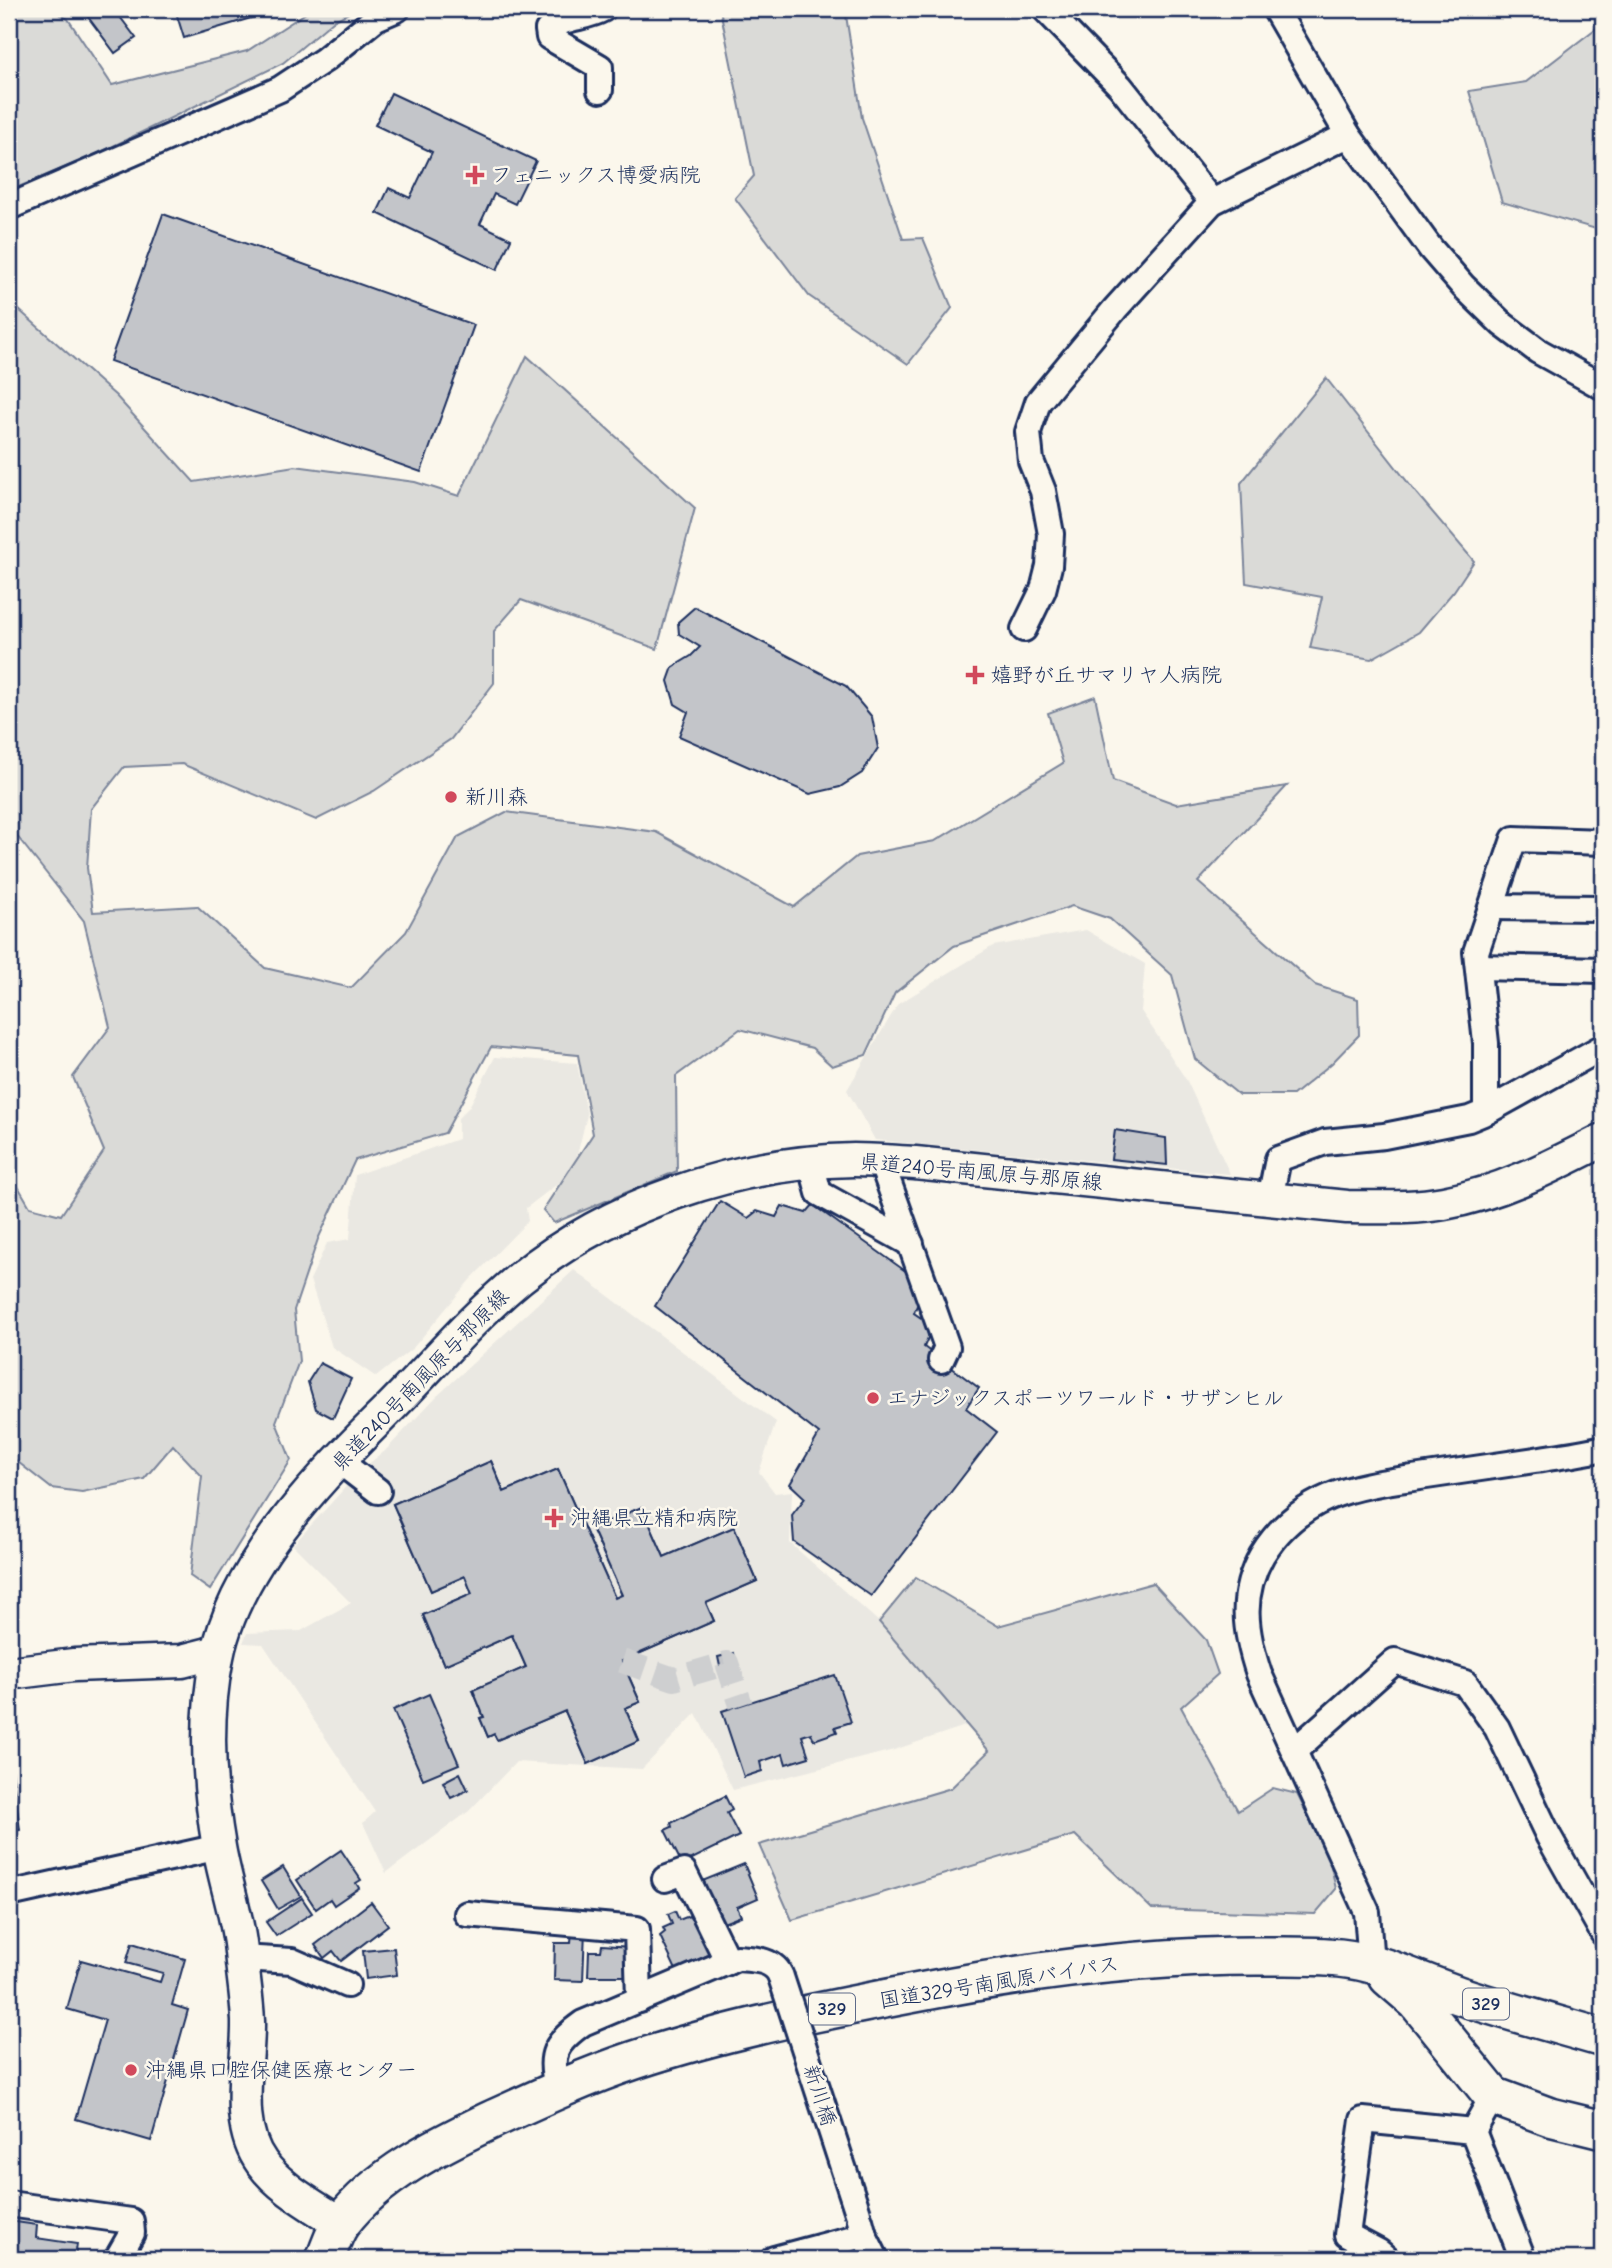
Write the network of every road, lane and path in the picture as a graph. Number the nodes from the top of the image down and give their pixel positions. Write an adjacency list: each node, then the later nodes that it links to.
1 (397, 9): 8 (street)
2 (603, 9): 5 (street)
3 (1045, 9): 7 (street)
4 (1275, 9): 6 (street)
5 (600, 90)
6 (1348, 135): 7 (street); 9 (street)
7 (1212, 202): 10 (street)
8 (9, 207)
9 (1603, 387)
10 (1024, 629)
11 (1603, 842): 12 (street)
12 (1492, 907): 13 (street); 14 (street)
13 (1603, 908)
14 (1478, 967): 15 (street); 17 (street)
15 (1603, 970)
16 (1603, 1047): 17 (street)
17 (1486, 1112): 21 (street)
18 (1603, 1140): 21 (main road, 県道240号南風原与那原線)
19 (881, 1161): 20 (main road, 県道240号南風原与那原線); 21 (main road, 県道240号南風原与那原線); 22 (street)
20 (811, 1163): 22 (street); 25 (main road, 県道240号南風原与那原線)
21 (1270, 1199)
22 (911, 1244): 23 (street)
23 (941, 1360)
24 (1603, 1448): 29 (street)
25 (339, 1461): 26 (street); 27 (main road, 県道240号南風原与那原線)
26 (377, 1491)
27 (217, 1652): 28 (main road); 30 (main road, 県道240号南風原与那原線)
28 (9, 1673)
29 (1294, 1751): 34 (street); 37 (street)
30 (219, 1847): 32 (street); 35 (main road, 県道240号南風原与那原線)
31 (665, 1879): 36 (street)
32 (9, 1894)
33 (467, 1914): 39 (street)
34 (1603, 1933)
35 (242, 1958): 38 (street); 46 (main road, 県道240号南風原与那原線)
36 (728, 1962): 39 (street); 47 (street, 新川橋, bridge)
37 (1371, 1964): 40 (highway, 国道329号南風原バイパス / 329); 41 (highway, 国道329号南風原バイパス / 329); 42 (highway, 国道329号南風原バイパス / 329)
38 (347, 1985)
39 (639, 2000): 41 (street)
40 (1603, 2038)
41 (558, 2088): 46 (highway, 国道329号南風原バイパス / 329)
42 (1493, 2096): 43 (highway); 44 (street)
43 (1603, 2130)
44 (1473, 2131): 52 (street); 53 (street)
45 (9, 2204): 48 (street)
46 (341, 2224): 49 (highway, 国道329号南風原バイパス / 329)
47 (861, 2224): 50 (street); 51 (street, 新川橋)
48 (117, 2259)
49 (325, 2259)
50 (774, 2259)
51 (876, 2259)
52 (1387, 2259)
53 (1523, 2259)

